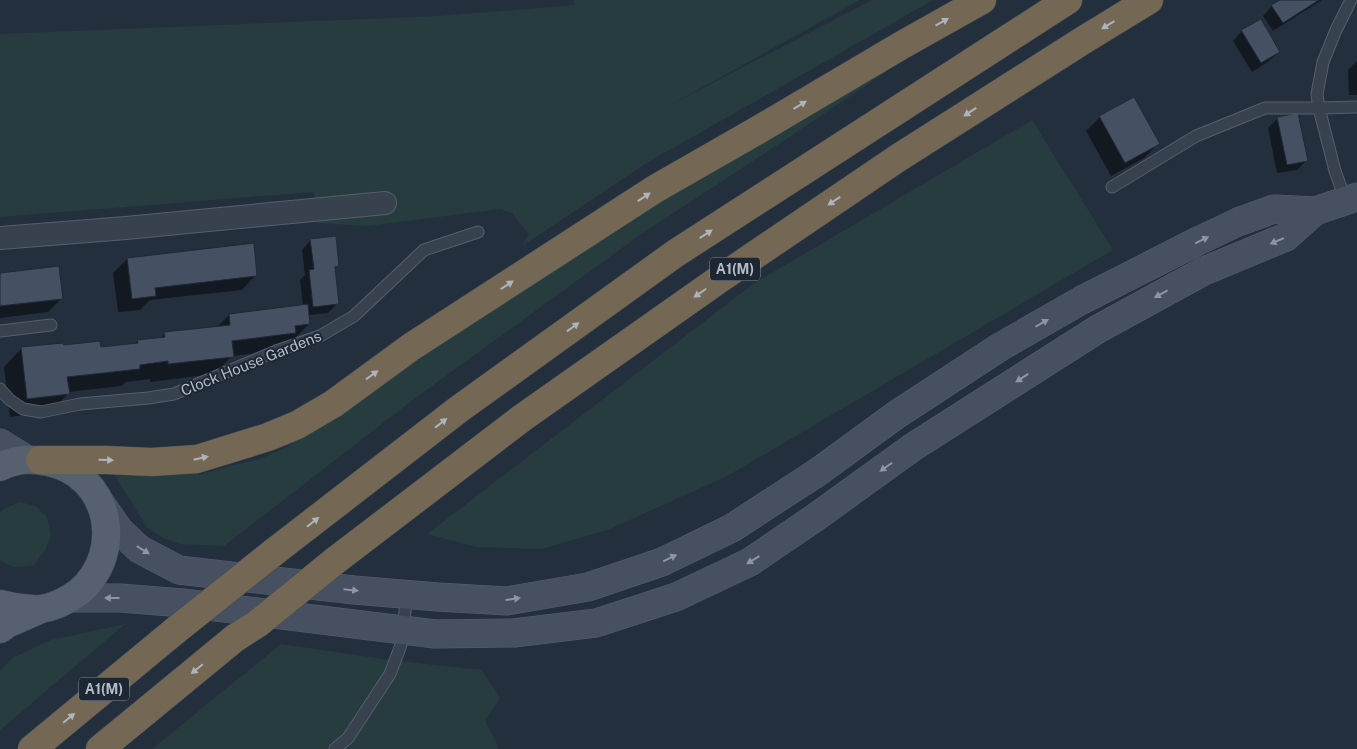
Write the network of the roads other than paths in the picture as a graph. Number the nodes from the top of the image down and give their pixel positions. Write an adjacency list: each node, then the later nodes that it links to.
1 (982, 0): 17 (highway, one-way to 1)
2 (1068, 0): 26 (highway, A1(M), one-way to 2, bridge)
3 (1149, 0): 27 (highway, A1(M), one-way to 27, bridge)
4 (1351, 0): 6 (lane)
5 (1357, 107): 6 (lane)
6 (1319, 108): 7 (lane); 8 (lane)
7 (1112, 187)
8 (1351, 199): 10 (main road)
9 (385, 203): 12 (street)
10 (1315, 211): 20 (main road, one-way to 10); 25 (main road, one-way to 25)
11 (478, 232): 15 (lane, Clock House Gardens)
12 (0, 238)
13 (51, 325): 14 (lane)
14 (0, 331)
15 (0, 389)
16 (0, 443): 17 (main road)
17 (33, 460): 18 (main road); 19 (main road)
18 (0, 467)
19 (99, 501): 20 (main road, one-way to 20); 21 (main road)
20 (407, 595): 25 (lane)
21 (72, 598): 23 (main road); 25 (main road, one-way to 21)
22 (0, 604): 23 (main road)
23 (43, 608): 24 (main road)
24 (0, 629)
25 (404, 630): 28 (lane)
26 (32, 749)
27 (100, 749)
28 (336, 749)

